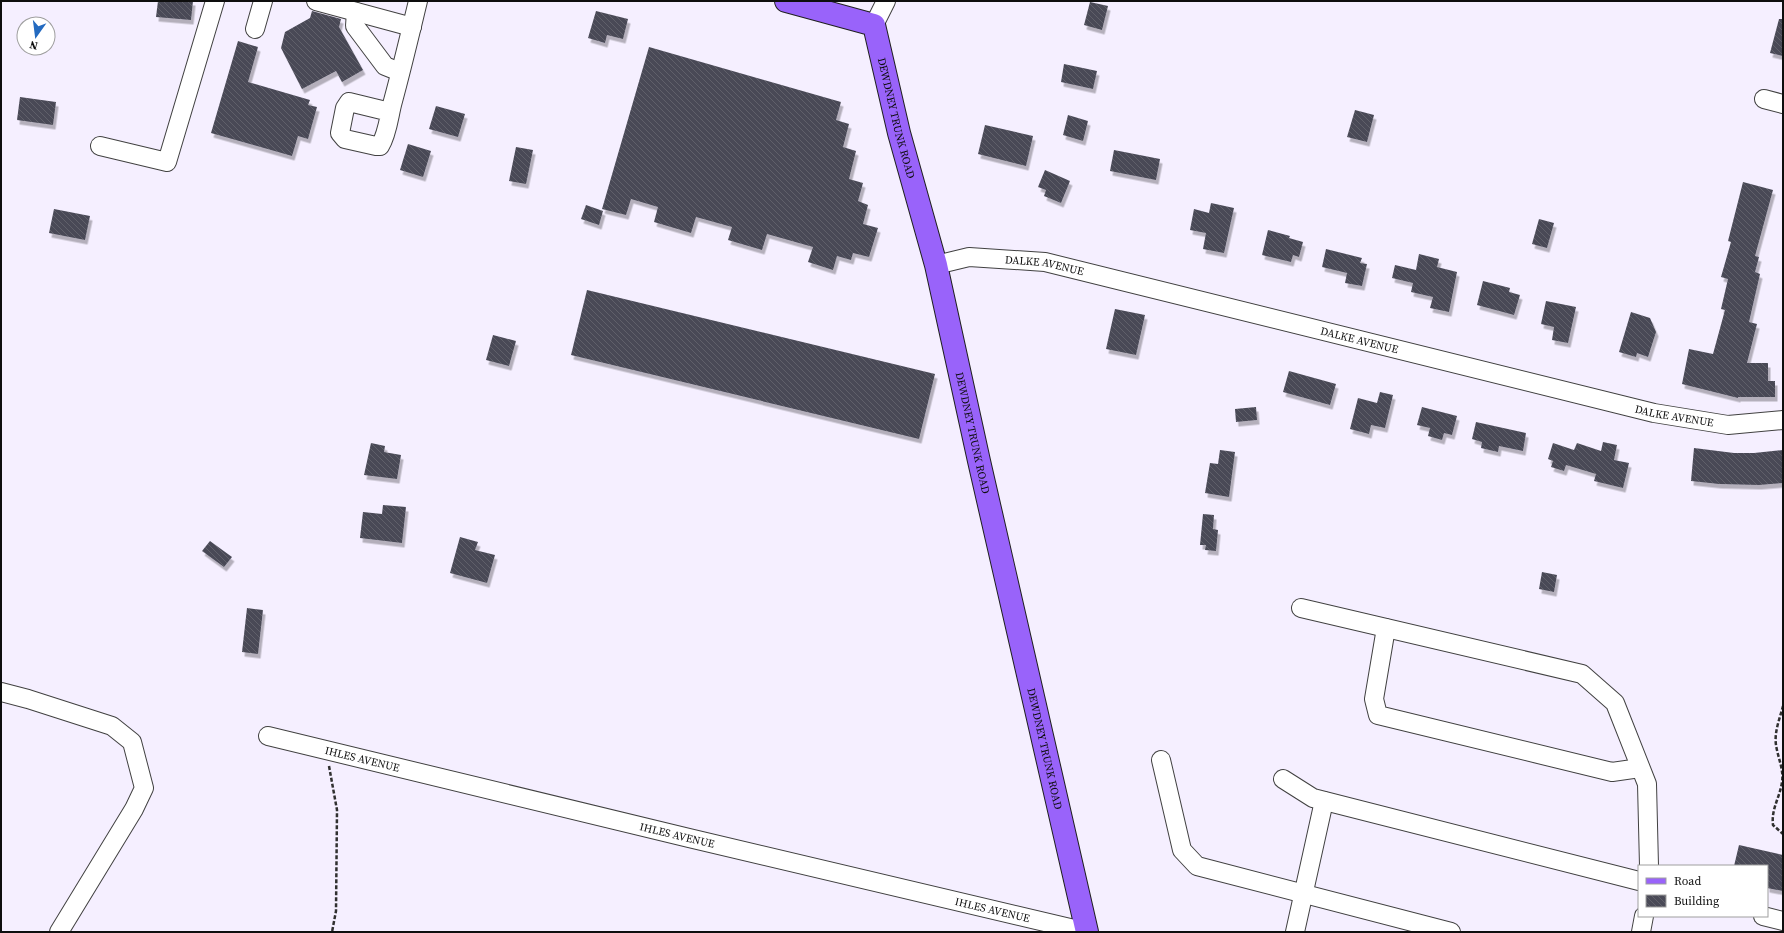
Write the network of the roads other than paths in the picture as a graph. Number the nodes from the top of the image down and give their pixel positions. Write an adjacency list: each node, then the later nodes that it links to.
1 (214, 1): 15 (street)
2 (263, 1): 10 (street)
3 (316, 1): 7 (street)
4 (418, 1): 9 (street)
5 (786, 1): 8 (main road)
6 (886, 1): 8 (street)
7 (356, 12): 9 (street); 11 (street)
8 (874, 25): 16 (main road, DEWDNEY TRUNK ROAD)
9 (412, 27): 11 (street)
10 (255, 29)
11 (400, 72): 14 (street)
12 (1764, 99): 13 (street)
13 (1783, 104)
14 (390, 112)
15 (100, 146)
16 (936, 265): 17 (street, DALKE AVENUE); 33 (main road, DEWDNEY TRUNK ROAD)
17 (1783, 420)
18 (1301, 608): 19 (street)
19 (1386, 628): 23 (street); 23 (street)
20 (1, 692): 32 (street)
21 (268, 736): 33 (street, IHLES AVENUE)
22 (1161, 760): 28 (street)
23 (1640, 768): 26 (street)
24 (1283, 779): 25 (street)
25 (1324, 801): 27 (street); 28 (street)
26 (1649, 865)
27 (1638, 881)
28 (1303, 894): 34 (street); 35 (street)
29 (1644, 917): 36 (street)
30 (1767, 917): 31 (street)
31 (1783, 921)
32 (59, 932)
33 (1087, 932)
34 (1295, 932)
35 (1451, 932)
36 (1641, 932)

